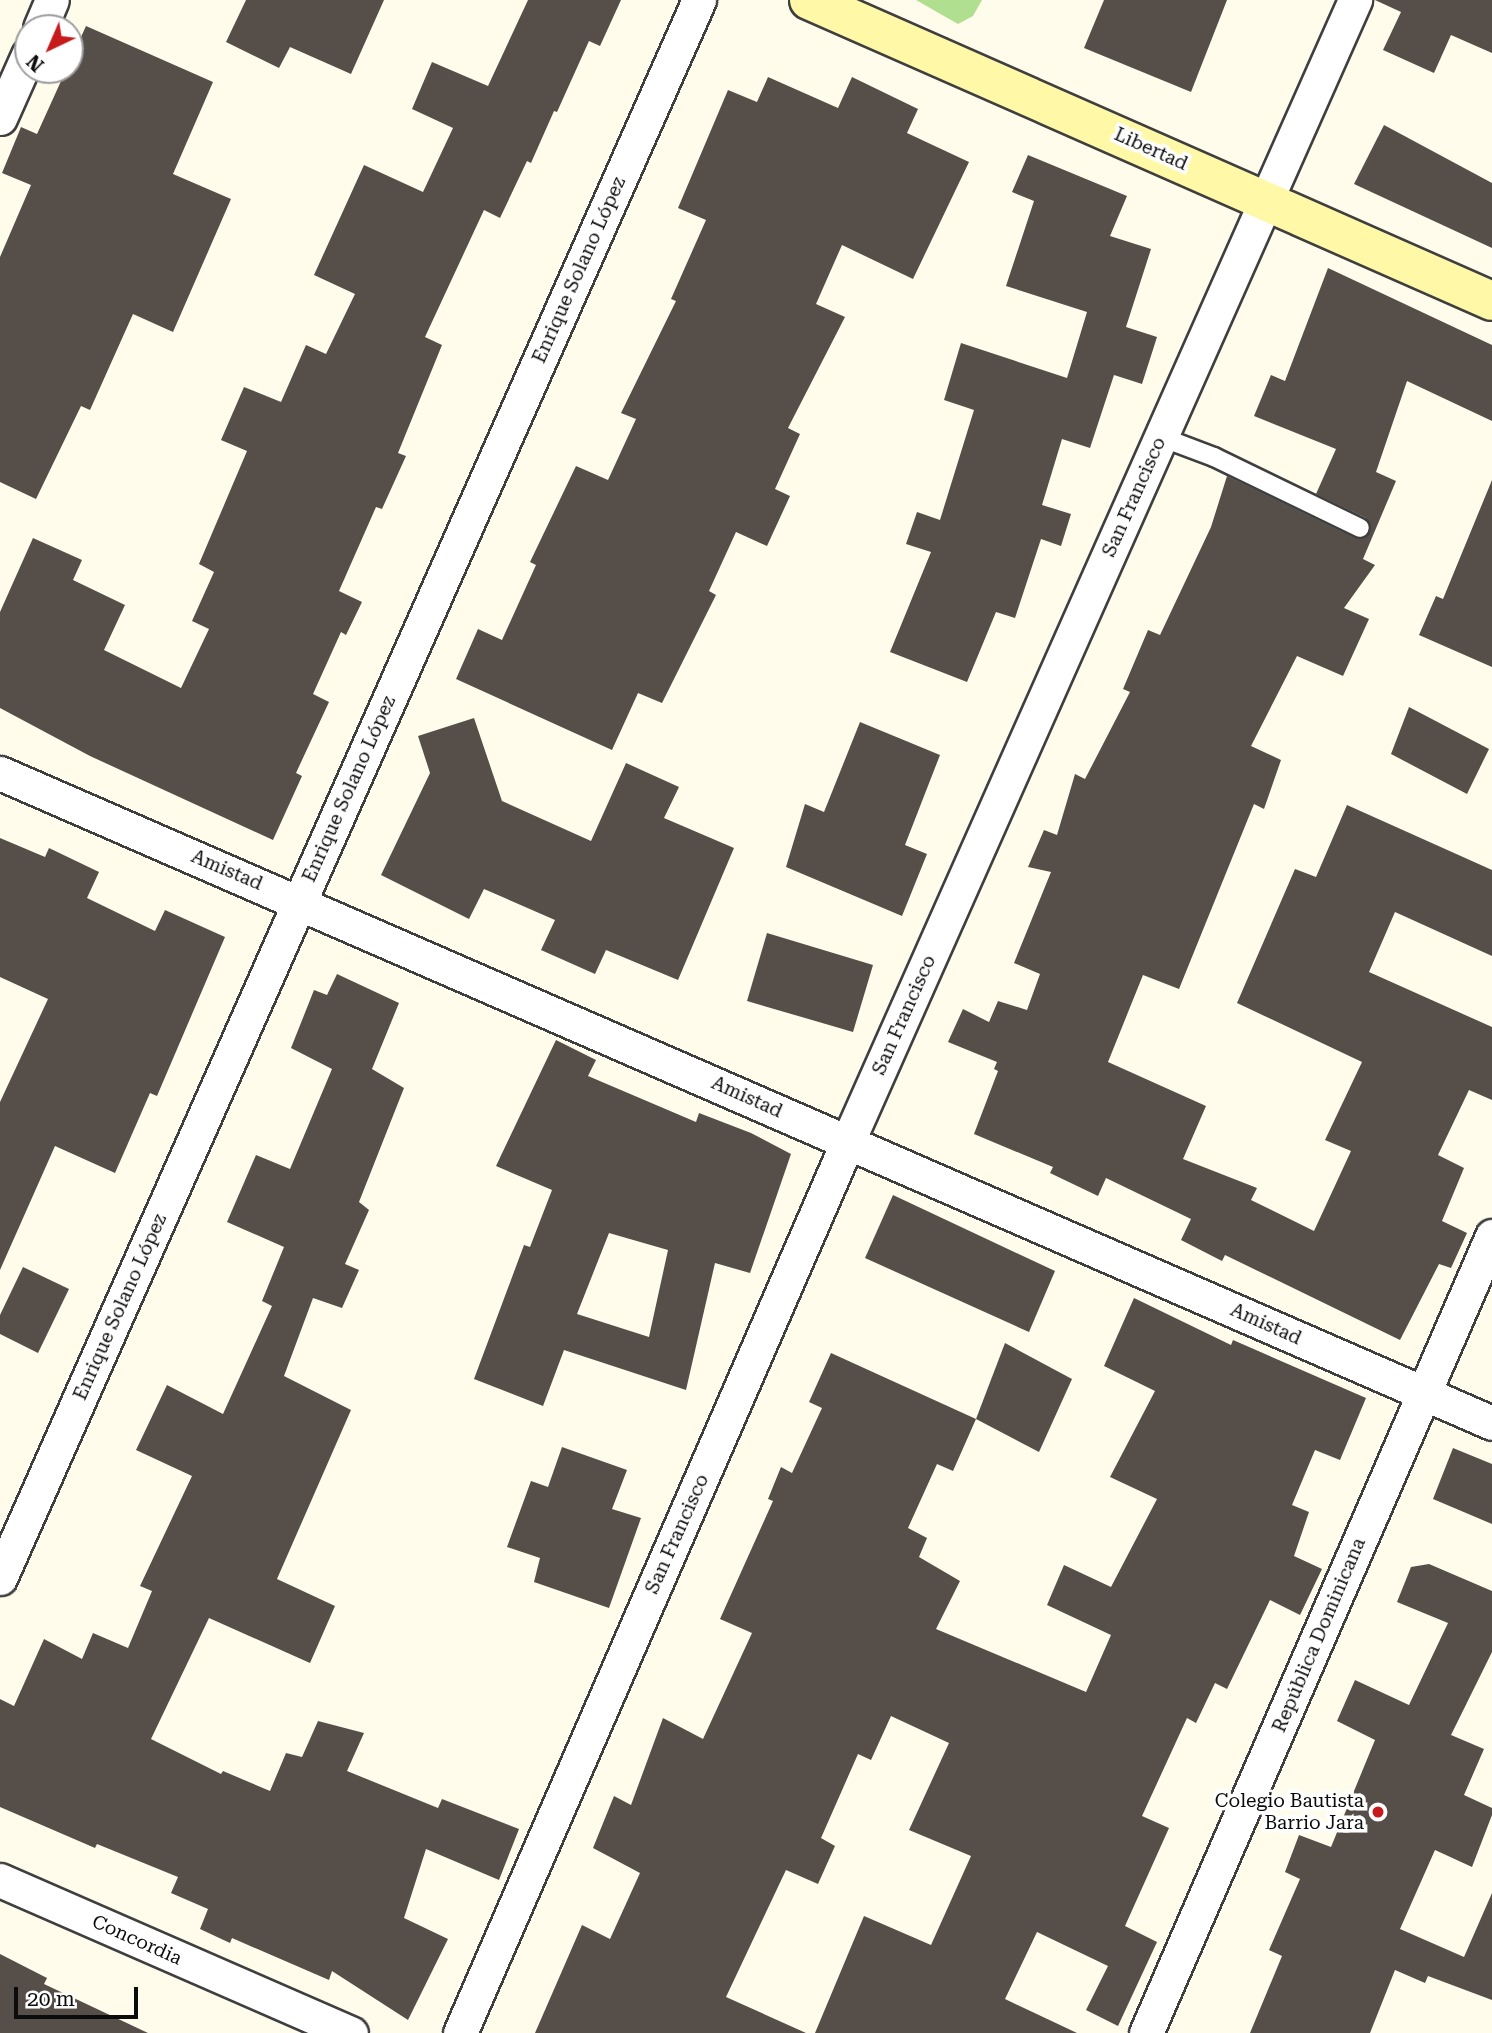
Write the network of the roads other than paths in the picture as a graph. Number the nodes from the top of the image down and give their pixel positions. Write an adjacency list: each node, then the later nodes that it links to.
1 (699, 0): 11 (street, Enrique Solano López)
2 (809, 0): 6 (street, Libertad)
3 (1355, 0): 6 (street, San Francisco)
4 (15, 84): 5 (street)
5 (0, 118)
6 (1266, 200): 7 (street, Libertad); 8 (street, San Francisco)
7 (1492, 301)
8 (1161, 437): 9 (lane); 12 (street, San Francisco)
9 (1360, 528)
10 (0, 773): 11 (street, Amistad)
11 (300, 901): 12 (street, Amistad); 16 (street, Enrique Solano López)
12 (848, 1141): 14 (street, Amistad); 19 (street, San Francisco)
13 (1492, 1236): 14 (street, República Dominicana)
14 (1424, 1393): 15 (street, Amistad); 20 (street, República Dominicana)
15 (1492, 1423)
16 (0, 1577)
17 (0, 1880): 18 (street, Concordia)
18 (351, 2033)
19 (460, 2033)
20 (1146, 2033)

